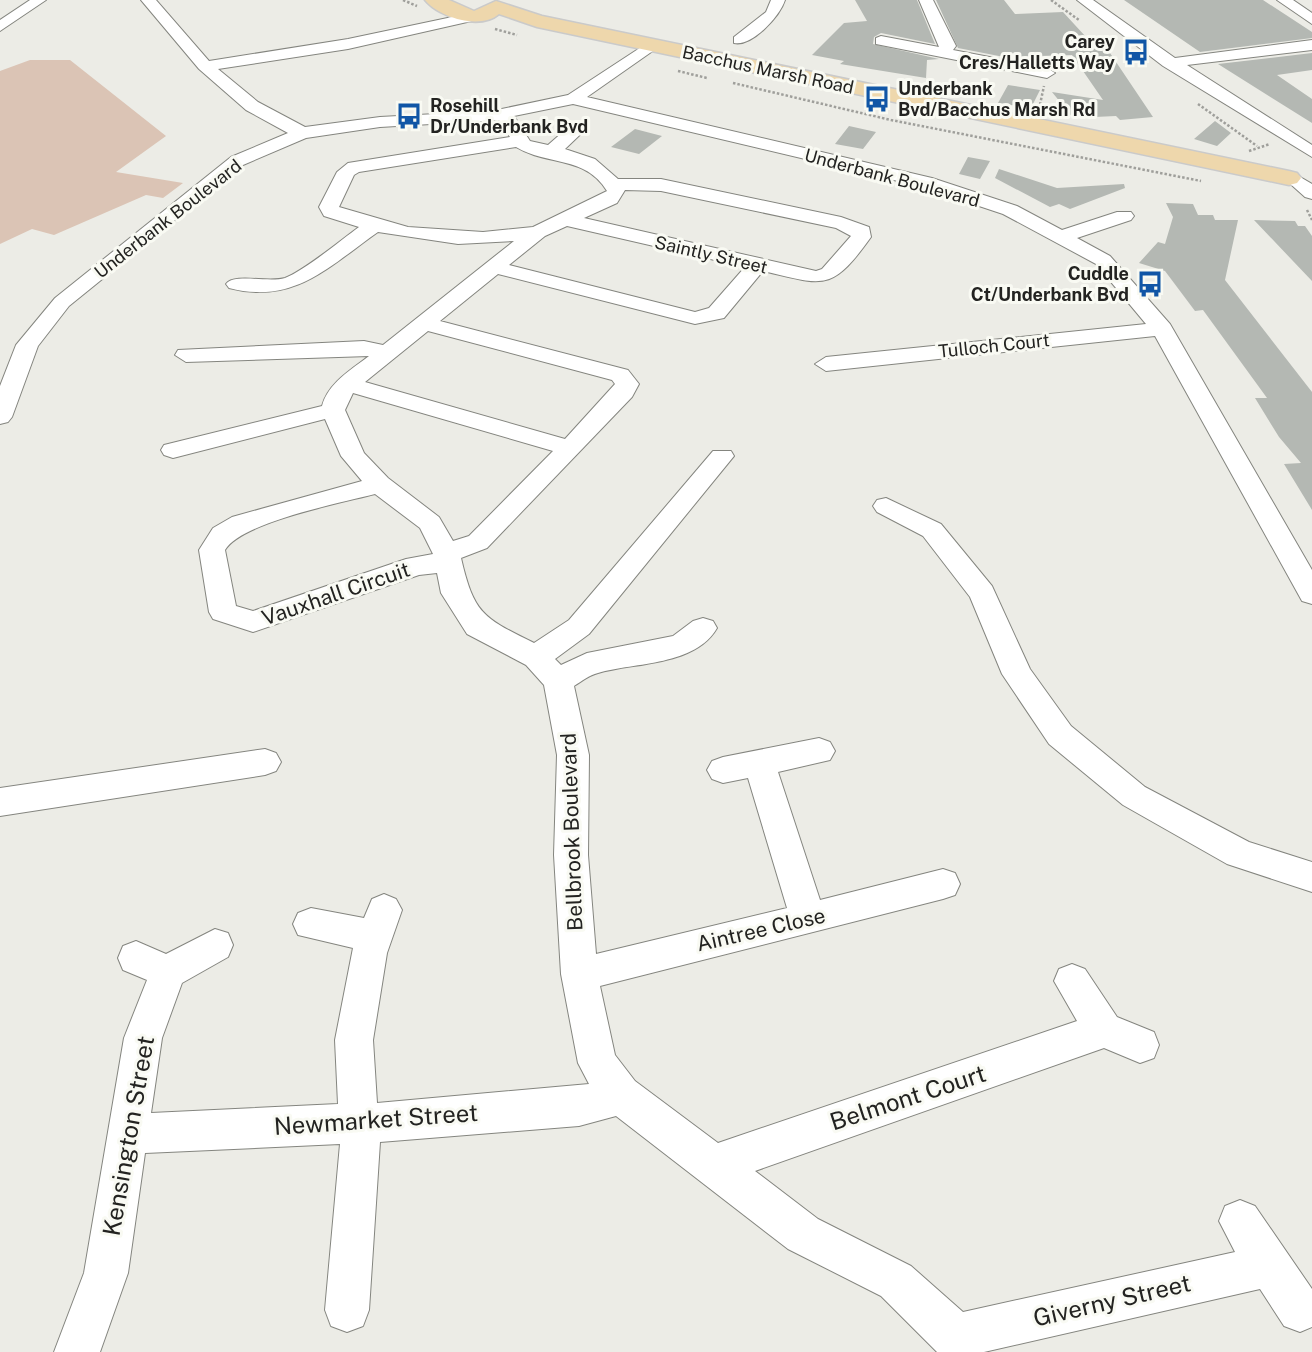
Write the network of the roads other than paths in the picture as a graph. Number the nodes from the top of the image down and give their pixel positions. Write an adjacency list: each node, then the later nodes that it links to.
1 (39, 0): 11 (street)
2 (148, 0): 18 (street)
3 (434, 0): 8 (main road, Bacchus Marsh Road)
4 (778, 0): 12 (street)
5 (926, 0): 16 (street)
6 (1084, 0): 17 (street)
7 (1284, 0): 9 (street)
8 (476, 7): 10 (street); 10 (street); 14 (main road, Bacchus Marsh Road)
9 (1312, 20)
10 (429, 26): 18 (street)
11 (0, 27)
12 (739, 40)
13 (881, 41): 16 (street)
14 (652, 45): 20 (street, Underbank Boulevard); 30 (main road, Bacchus Marsh Road)
15 (1312, 45): 17 (street)
16 (943, 52): 19 (street)
17 (1169, 63): 22 (street)
18 (205, 65): 24 (street)
19 (1047, 73)
20 (573, 99): 21 (street, Underbank Boulevard); 35 (street, Underbank Boulevard)
21 (498, 115): 24 (street, Underbank Boulevard); 25 (street)
22 (1258, 122): 27 (street); 30 (street)
23 (578, 128): 26 (street)
24 (302, 133): 45 (street, Underbank Boulevard)
25 (512, 142): 26 (street); 34 (street)
26 (552, 151): 28 (street)
27 (1312, 152)
28 (578, 158): 31 (street); 31 (street)
29 (1312, 160): 30 (main road, Bacchus Marsh Road)
30 (1289, 170)
31 (611, 191): 33 (street); 36 (street, Saintly Street)
32 (1124, 216): 35 (street)
33 (550, 226): 34 (street); 36 (street, Saintly Street); 37 (street)
34 (373, 227): 38 (street)
35 (1060, 237): 40 (street, Underbank Boulevard)
36 (757, 265): 37 (street)
37 (493, 268): 39 (street)
38 (236, 284)
39 (424, 323): 41 (street); 46 (street)
40 (1162, 328): 43 (street, Tulloch Court); 52 (street, Underbank Boulevard)
41 (384, 352): 42 (street); 44 (street)
42 (186, 355)
43 (826, 364)
44 (340, 397): 46 (street); 47 (street); 49 (street)
45 (0, 416)
46 (570, 448): 51 (street)
47 (173, 450)
48 (722, 456): 54 (street)
49 (379, 484): 51 (street); 51 (street, Vauxhall Circuit)
50 (886, 506): 61 (street)
51 (446, 557): 54 (street)
52 (1312, 594)
53 (703, 628): 55 (street)
54 (536, 657): 55 (street)
55 (558, 681): 66 (street, Bellbrook Boulevard)
56 (819, 751): 58 (street)
57 (265, 762): 60 (street)
58 (760, 765): 59 (street); 63 (street)
59 (723, 770)
60 (0, 802)
61 (1312, 877)
62 (943, 884): 63 (street, Aintree Close)
63 (808, 918): 66 (street, Aintree Close)
64 (311, 924): 71 (street)
65 (215, 945): 72 (street, Kensington Street)
66 (579, 974): 70 (street, Bellbrook Boulevard)
67 (1072, 981): 68 (street)
68 (1104, 1030): 69 (street); 73 (street, Belmont Court)
69 (1140, 1045)
70 (621, 1095): 71 (street, Newmarket Street); 73 (street, Bellbrook Boulevard)
71 (360, 1122): 72 (street, Newmarket Street); 76 (street)
72 (130, 1134): 79 (street, Kensington Street)
73 (711, 1166): 78 (street, Bellbrook Boulevard)
74 (1240, 1221): 75 (street)
75 (1268, 1266): 77 (street); 78 (street, Giverny Street)
76 (347, 1310)
77 (1300, 1310)
78 (958, 1344)
79 (77, 1352)

